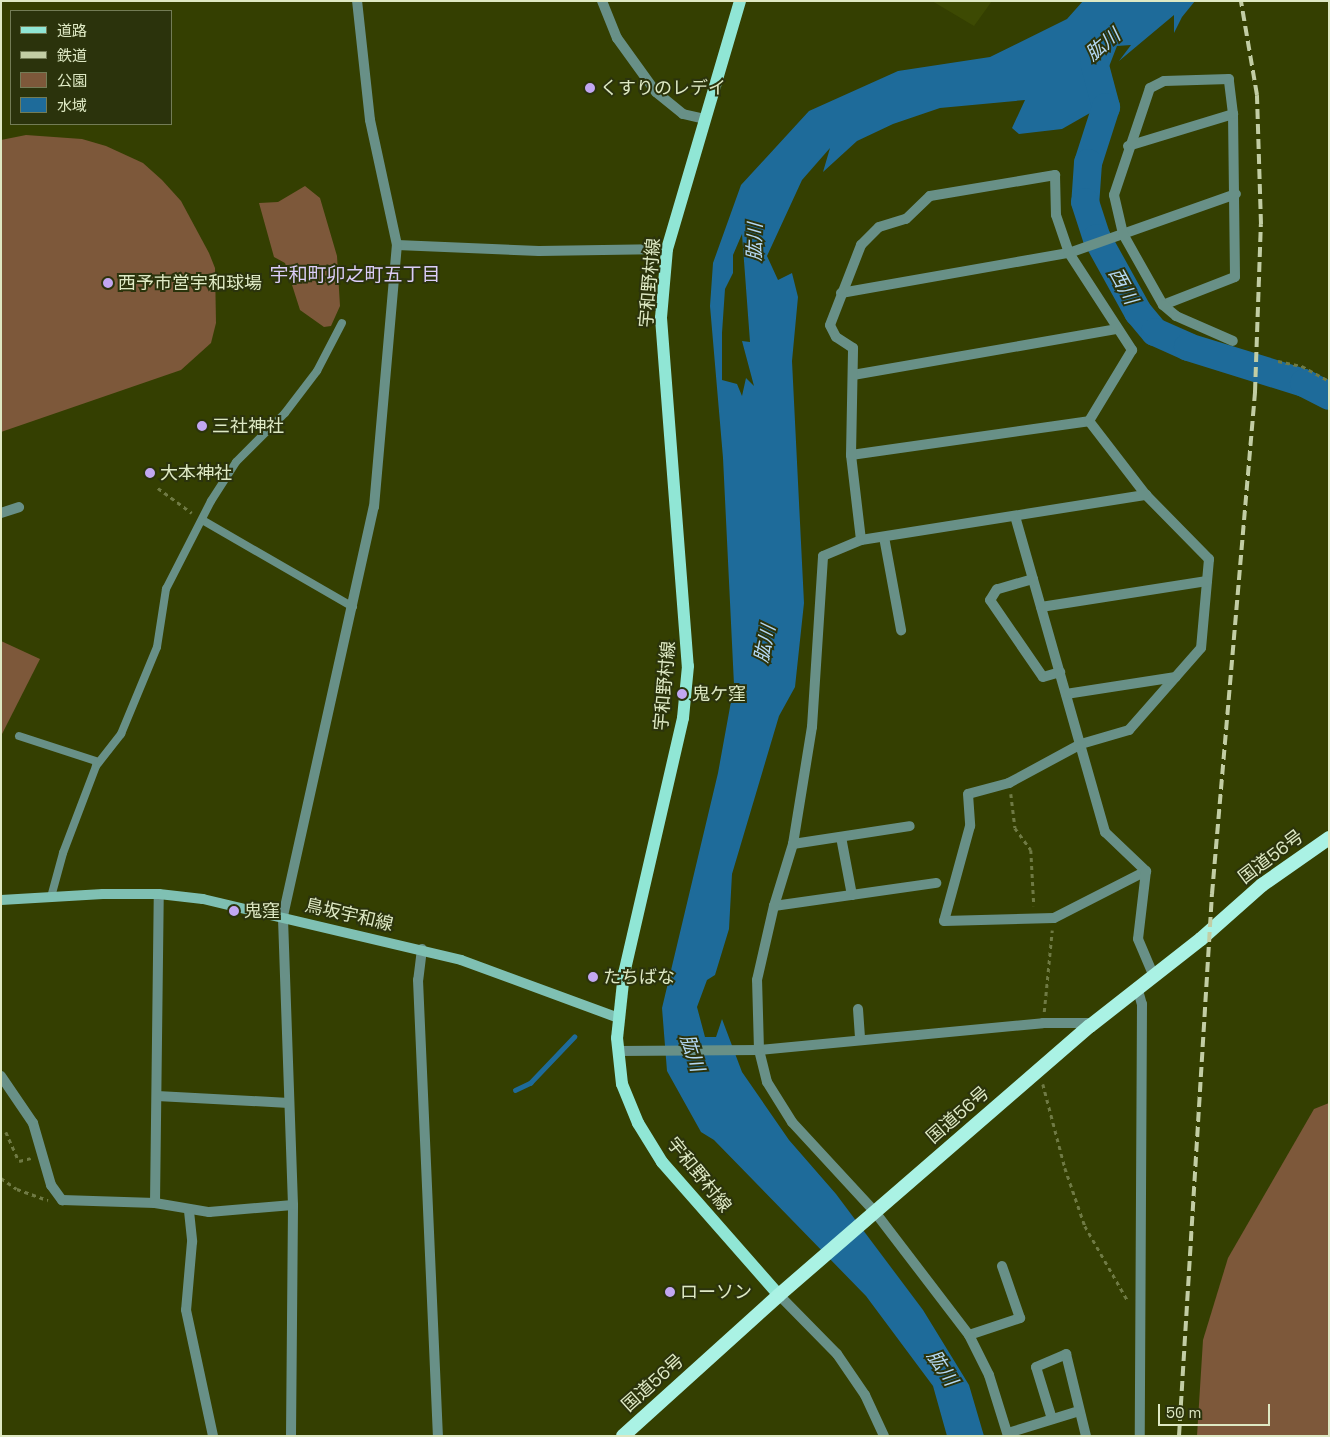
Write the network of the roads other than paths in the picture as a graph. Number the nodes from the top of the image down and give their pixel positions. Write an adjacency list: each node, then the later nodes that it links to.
1 (357, 1): 9 (street)
2 (602, 1): 5 (street)
3 (740, 1): 5 (main road, 宇和野村線)
4 (1234, 114): 6 (street); 6 (street); 7 (street)
5 (705, 119): 10 (main road, 宇和野村線)
6 (1128, 146): 8 (street)
7 (1236, 194): 8 (street); 13 (street)
8 (1123, 234): 11 (street); 13 (street)
9 (397, 245): 10 (street); 29 (street)
10 (667, 249): 54 (main road, 宇和野村線)
11 (1069, 253): 12 (street); 12 (street); 15 (street)
12 (841, 293): 17 (street)
13 (1163, 305): 16 (street)
14 (342, 323): 24 (lane)
15 (1116, 329): 17 (street); 18 (street)
16 (1233, 340)
17 (854, 375): 19 (street)
18 (1089, 421): 19 (street); 20 (street)
19 (852, 456): 26 (street)
20 (1146, 495): 23 (street); 28 (street)
21 (19, 507): 22 (street)
22 (1, 513)
23 (1015, 516): 25 (street); 27 (street)
24 (204, 520): 29 (lane); 37 (lane)
25 (884, 537): 26 (street); 31 (street)
26 (861, 540): 41 (street)
27 (1033, 579): 30 (street); 32 (street)
28 (1207, 581): 30 (street); 33 (street)
29 (353, 607): 49 (street)
30 (1041, 607): 32 (street)
31 (901, 630)
32 (1060, 672): 34 (street)
33 (1176, 677): 34 (street); 36 (street)
34 (1066, 694): 36 (street)
35 (20, 736): 37 (lane)
36 (1081, 744): 42 (street); 42 (street)
37 (99, 762): 46 (lane)
38 (910, 826): 39 (street)
39 (841, 837): 41 (street); 45 (street)
40 (1329, 838): 51 (highway, 国道56号)
41 (794, 844): 48 (street)
42 (1146, 871): 51 (street)
43 (936, 883): 45 (street)
44 (159, 894): 46 (main road, 鳥坂宇和線); 49 (main road, 鳥坂宇和線); 60 (street)
45 (852, 895): 48 (street)
46 (51, 897): 47 (main road, 鳥坂宇和線)
47 (1, 900)
48 (774, 906): 57 (street)
49 (283, 916): 50 (main road, 鳥坂宇和線); 61 (street)
50 (422, 948): 54 (main road, 鳥坂宇和線); 74 (street)
51 (1153, 975): 52 (highway, 国道56号)
52 (1137, 988): 55 (highway, 国道56号); 78 (street)
53 (858, 1009): 56 (street)
54 (619, 1018): 58 (main road, 宇和野村線)
55 (1094, 1023): 56 (street); 65 (highway, 国道56号)
56 (860, 1040): 57 (street)
57 (755, 1049): 58 (street); 65 (street)
58 (618, 1051): 67 (main road, 宇和野村線)
59 (1, 1076): 62 (street)
60 (157, 1096): 61 (street); 62 (street)
61 (289, 1103): 63 (street)
62 (155, 1203): 64 (street)
63 (293, 1206): 64 (street); 73 (street)
64 (189, 1211): 72 (street)
65 (870, 1217): 67 (highway, 国道56号); 68 (street)
66 (1002, 1266): 68 (street)
67 (779, 1295): 75 (highway, 国道56号); 76 (street)
68 (969, 1335): 71 (street)
69 (1079, 1411): 70 (street); 70 (street); 77 (street)
70 (1052, 1419): 71 (street)
71 (1008, 1434)
72 (213, 1436)
73 (290, 1436)
74 (438, 1436)
75 (623, 1436)
76 (884, 1436)
77 (1086, 1436)
78 (1140, 1436)

